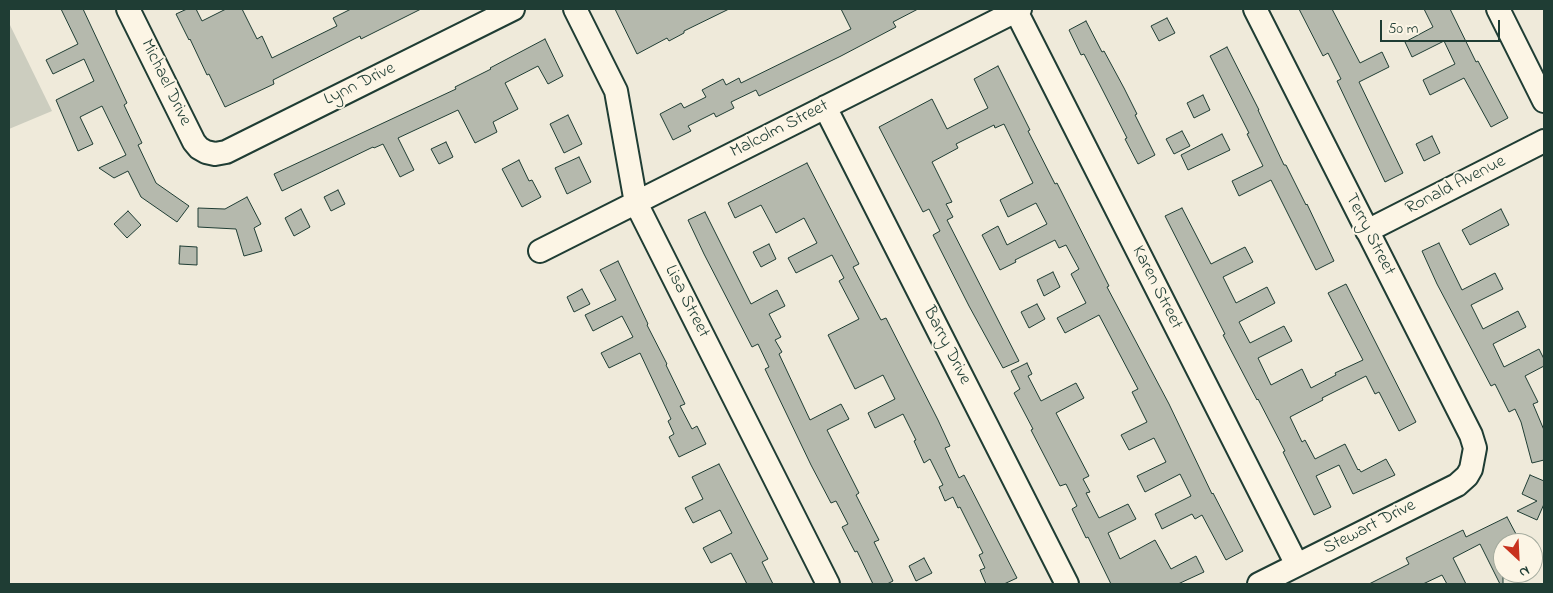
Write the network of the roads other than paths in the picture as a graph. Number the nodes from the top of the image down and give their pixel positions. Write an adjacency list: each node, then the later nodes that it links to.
1 (128, 9): 10 (street, Michael Drive)
2 (513, 9): 10 (street, Lynn Drive)
3 (575, 9): 11 (street, Lisa Street)
4 (1255, 9): 12 (street, Terry Street)
5 (1498, 9): 7 (street)
6 (1018, 10): 8 (street, Malcolm Street); 15 (street, Karen Street)
7 (1544, 101)
8 (825, 107): 11 (street, Malcolm Street); 17 (street, Barry Drive)
9 (1544, 141): 12 (street, Ronald Avenue)
10 (206, 152)
11 (636, 203): 13 (street, Malcolm Street); 16 (street, Lisa Street)
12 (1367, 231): 14 (street, Terry Street)
13 (540, 251)
14 (1473, 464): 15 (street, Stewart Drive)
15 (1296, 565): 18 (street, Stewart Drive)
16 (828, 584)
17 (1067, 584)
18 (1258, 584)

